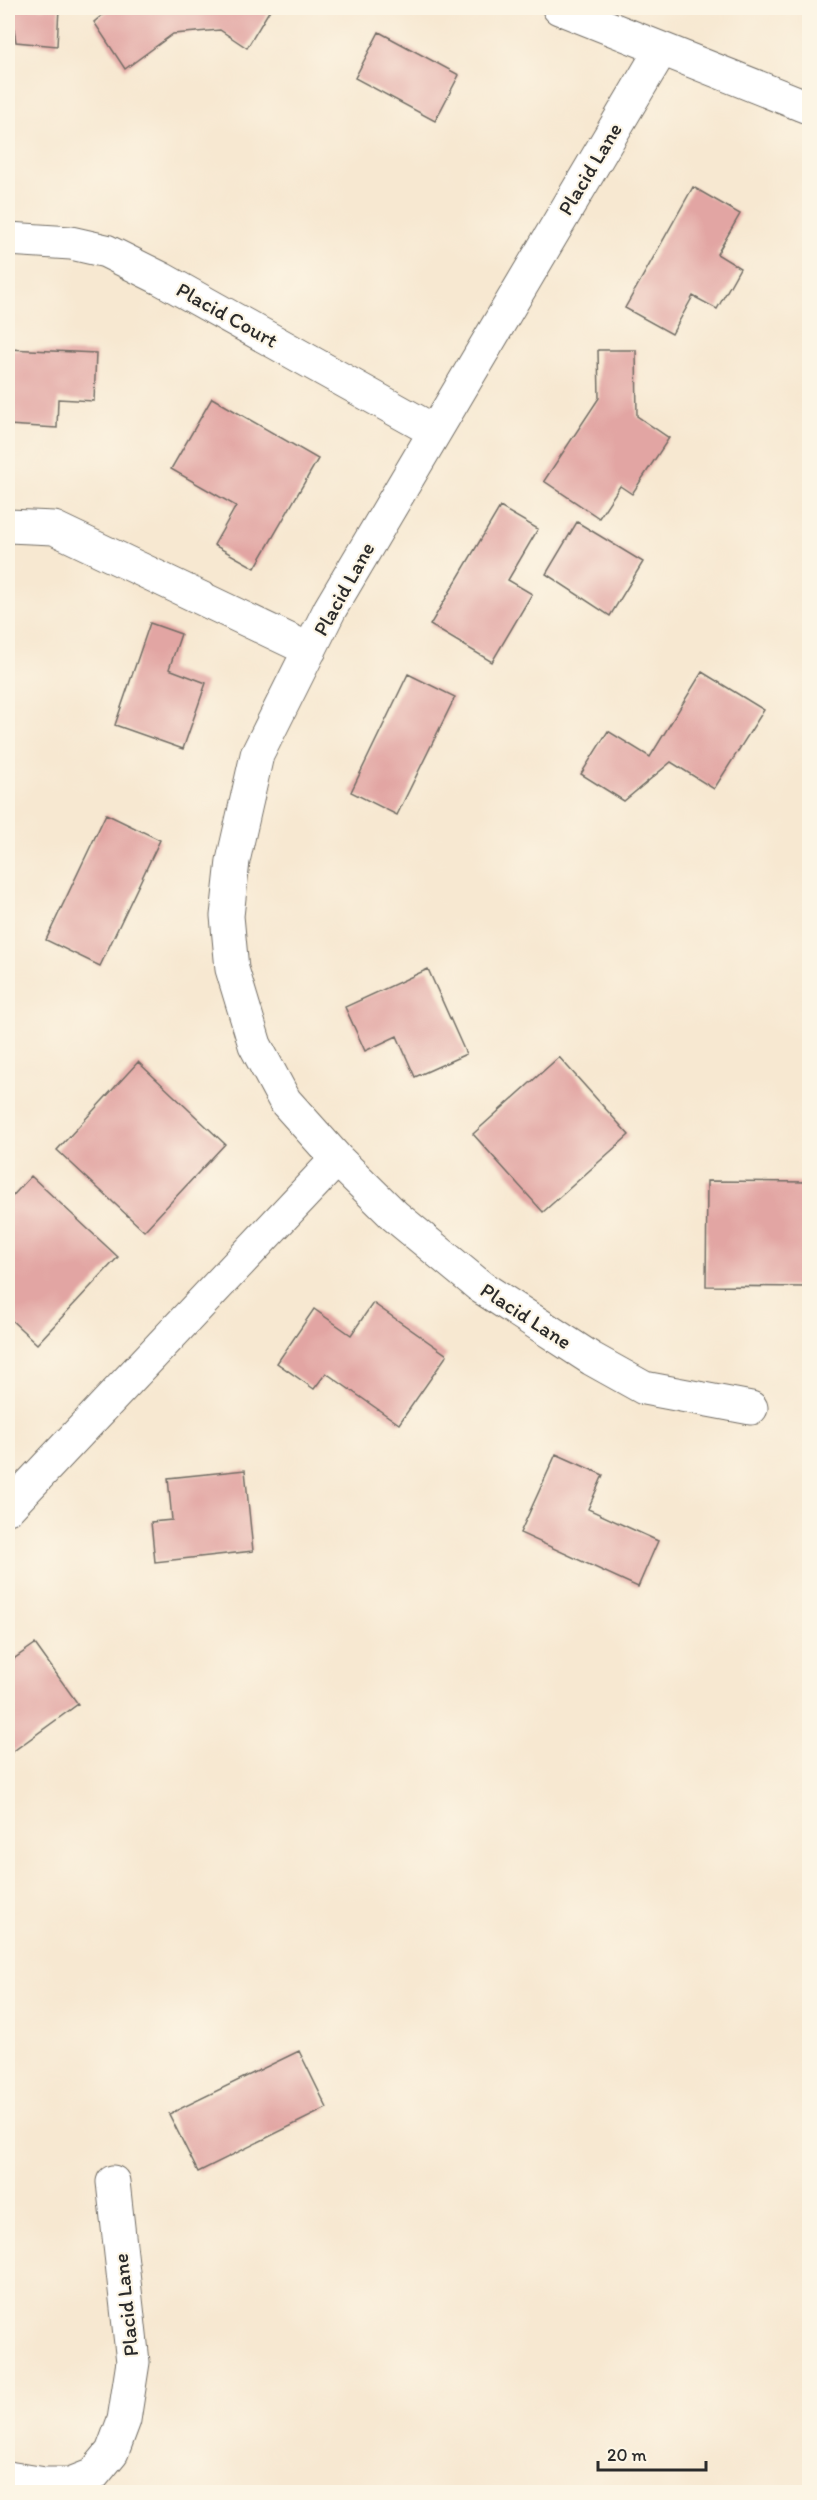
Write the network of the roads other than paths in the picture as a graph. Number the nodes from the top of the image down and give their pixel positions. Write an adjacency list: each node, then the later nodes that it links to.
1 (559, 8): 2 (street)
2 (661, 50): 3 (street); 5 (street, Placid Lane)
3 (810, 108)
4 (8, 239): 5 (street, Placid Court)
5 (434, 431): 7 (street, Placid Lane)
6 (8, 526): 7 (street)
7 (310, 650): 8 (street, Placid Lane)
8 (337, 1159): 9 (street, Placid Lane); 10 (street)
9 (751, 1408)
10 (8, 1508)
11 (113, 2182): 12 (street, Placid Lane)
12 (8, 2478)

